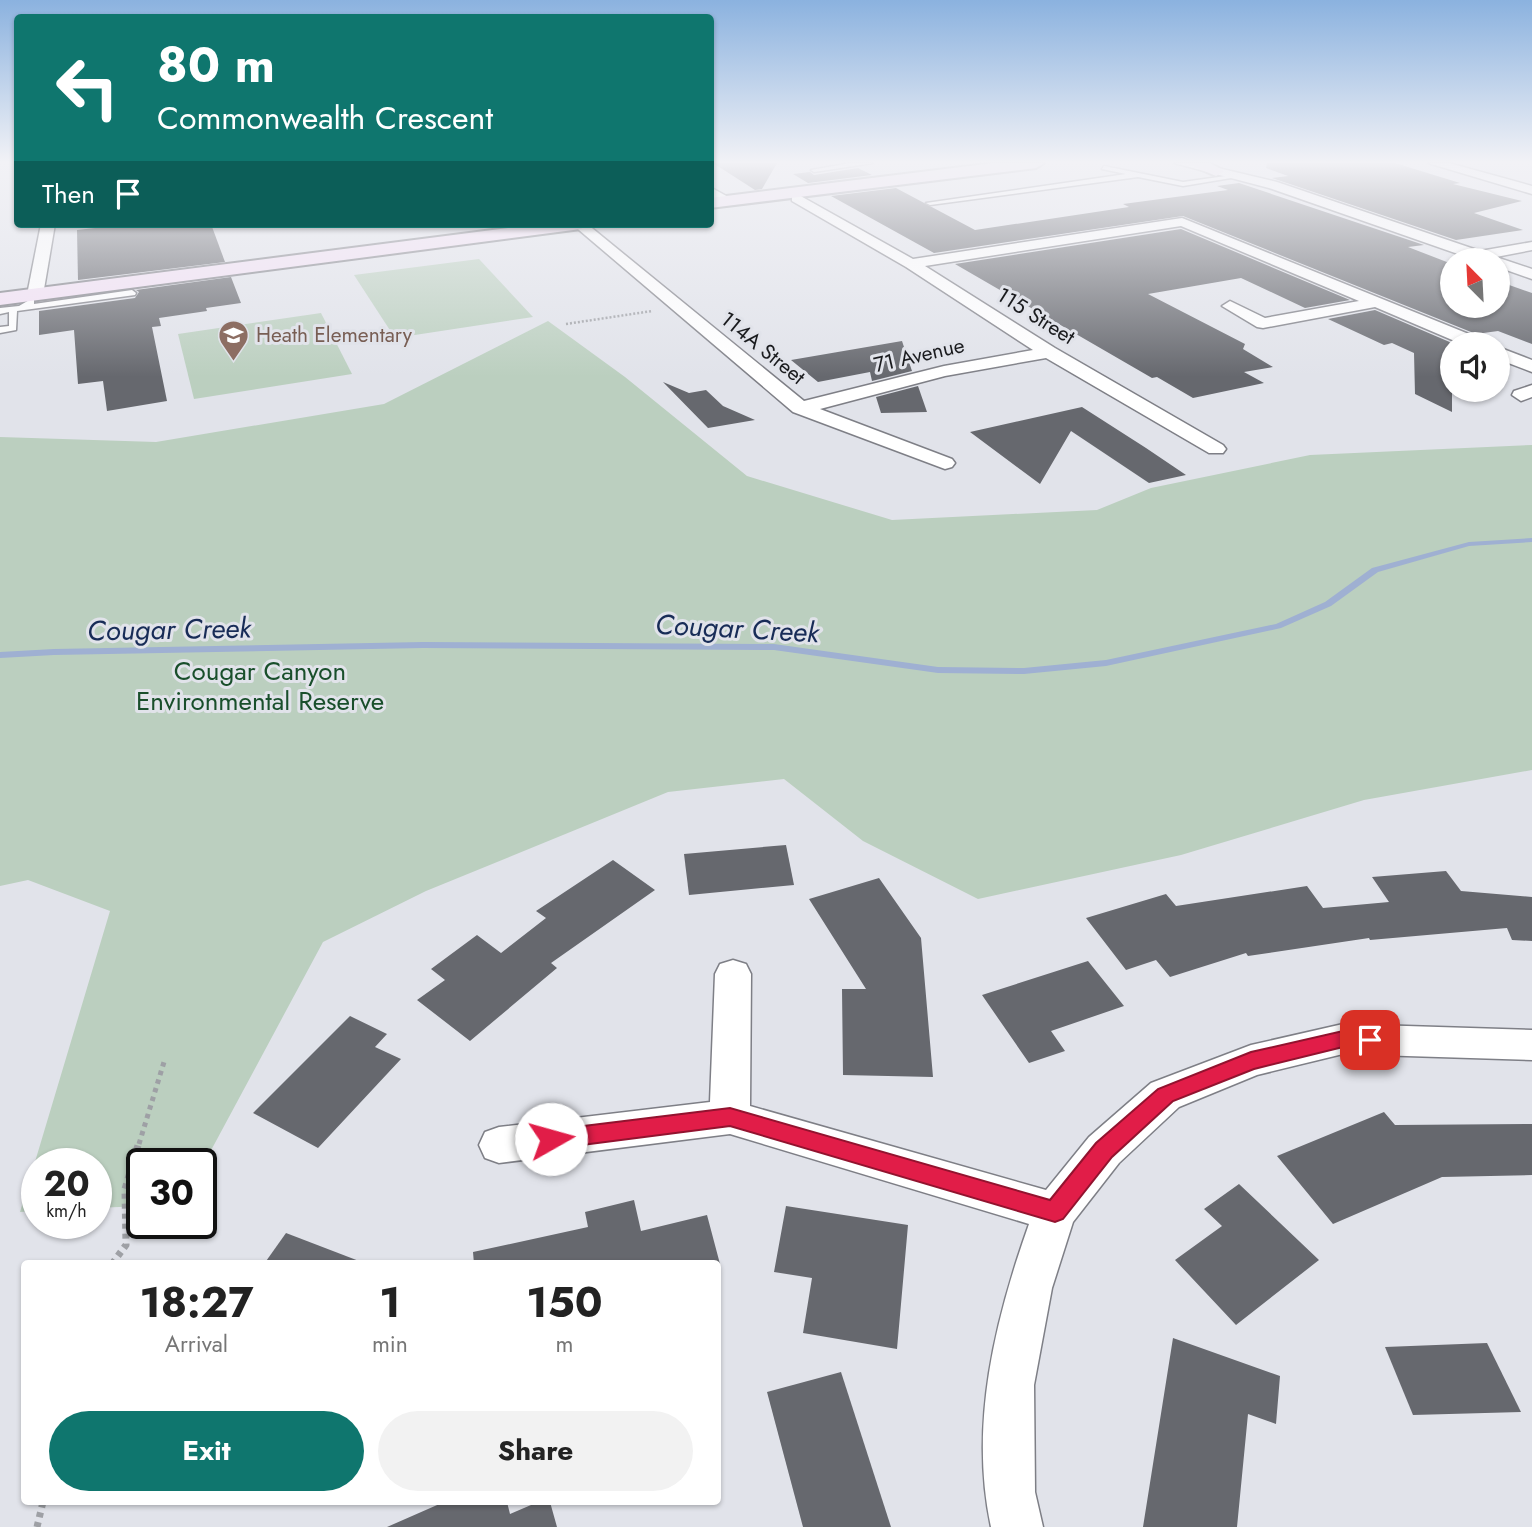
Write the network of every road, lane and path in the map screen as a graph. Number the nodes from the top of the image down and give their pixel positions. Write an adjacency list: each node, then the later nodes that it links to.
1 (44, 234): 17 (street)
2 (475, 234): 17 (main road)
3 (505, 234): 17 (main road)
4 (592, 234): 28 (street, 114A Street)
5 (860, 234): 12 (street, 115 Street)
6 (1103, 234): 12 (street)
7 (1212, 234): 18 (street)
8 (1413, 234): 10 (street)
9 (1532, 246): 11 (street)
10 (1454, 248)
11 (1510, 253)
12 (911, 264): 25 (street, 115 Street)
13 (1510, 267): 14 (street)
14 (1532, 274)
15 (0, 292): 17 (main road)
16 (132, 293): 17 (lane)
17 (21, 300): 21 (lane); 23 (lane)
18 (1378, 302): 19 (street); 24 (street)
19 (1230, 306)
20 (658, 310): 22 (path)
21 (0, 311)
22 (566, 324)
23 (0, 330)
24 (1449, 332)
25 (1049, 352): 28 (street, 71 Avenue); 29 (street, 115 Street)
26 (1510, 357): 27 (street)
27 (1532, 367)
28 (800, 408): 30 (street, 114A Street)
29 (1216, 449)
30 (945, 463)
31 (733, 974): 34 (street)
32 (1532, 1045): 36 (street)
33 (164, 1062): 37 (path)
34 (730, 1117): 35 (street); 36 (street)
35 (499, 1145)
36 (1055, 1212): 40 (street)
37 (115, 1260)
38 (42, 1505): 39 (path)
39 (37, 1527)
40 (1017, 1527)

